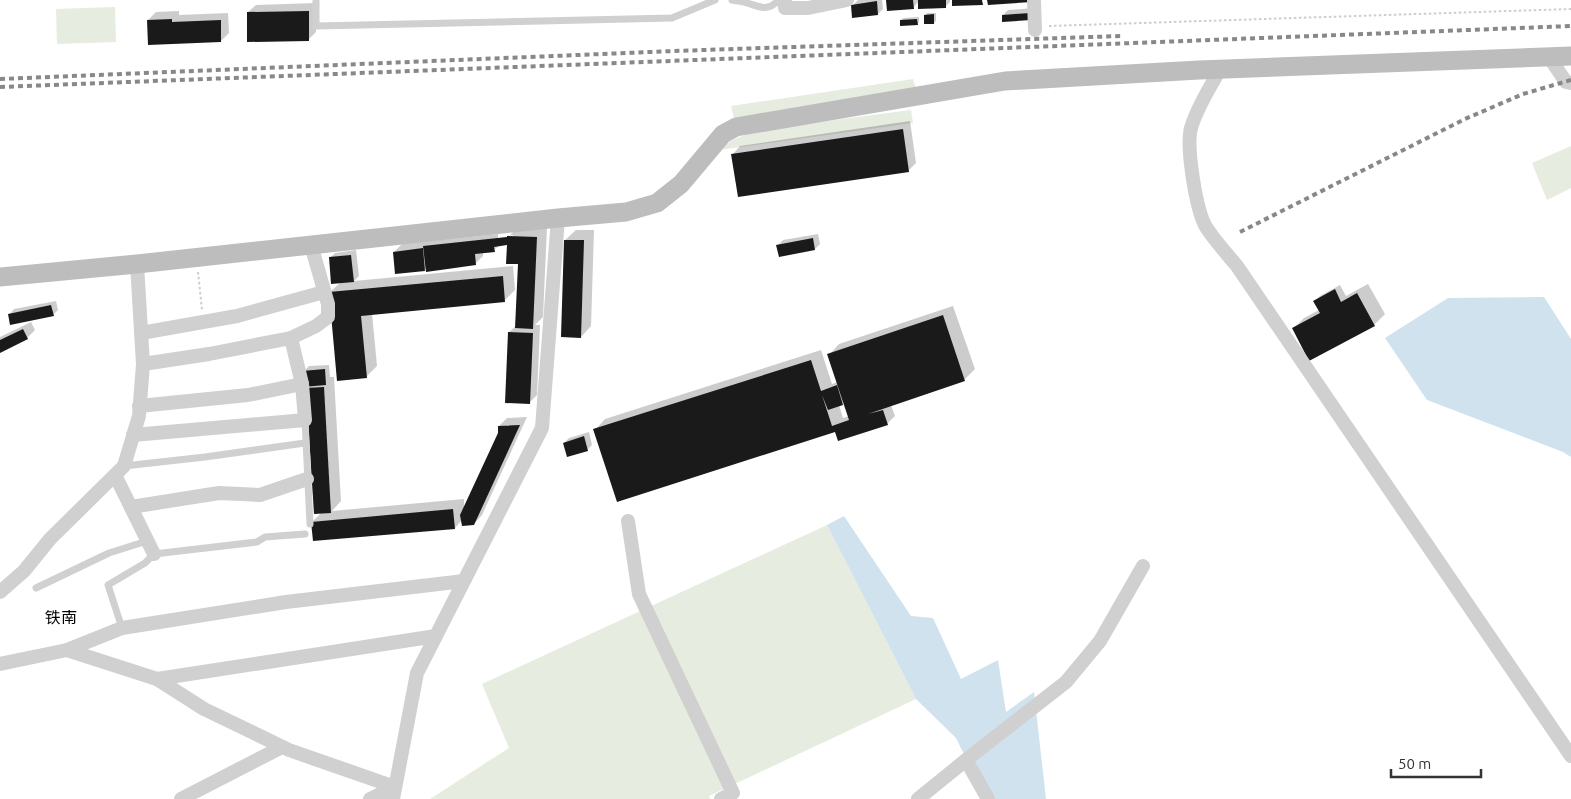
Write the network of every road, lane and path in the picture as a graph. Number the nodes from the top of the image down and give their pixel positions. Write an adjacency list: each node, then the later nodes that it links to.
1 (316, 0): 2 (lane)
2 (715, 0)
3 (732, 0): 6 (lane)
4 (847, 0): 6 (street)
5 (1034, 0): 8 (street)
6 (783, 3)
7 (1571, 9): 8 (path)
8 (1035, 28)
9 (1571, 56): 10 (street)
10 (1549, 57): 11 (street); 12 (street)
11 (1220, 69): 13 (street); 46 (street)
12 (1571, 83)
13 (558, 218): 14 (street); 37 (street)
14 (311, 245): 15 (street); 18 (street)
15 (196, 257): 16 (street); 19 (path)
16 (137, 264): 17 (street); 20 (street)
17 (0, 276)
18 (324, 292): 19 (street); 21 (street)
19 (204, 322): 20 (street)
20 (141, 333): 22 (street)
21 (291, 338): 22 (street); 23 (street)
22 (143, 364): 24 (street)
23 (302, 384): 24 (street); 25 (street)
24 (140, 406): 26 (street)
25 (305, 420): 26 (street); 27 (lane)
26 (133, 435): 28 (street)
27 (305, 443): 28 (lane); 29 (lane)
28 (119, 471): 30 (street); 39 (street)
29 (307, 479): 30 (street); 32 (lane)
30 (131, 507): 34 (street)
31 (628, 521): 51 (street)
32 (310, 524)
33 (305, 534): 35 (lane)
34 (147, 541): 35 (street); 38 (lane)
35 (154, 554): 40 (lane)
36 (1142, 566): 47 (street)
37 (464, 581): 40 (street); 41 (street)
38 (36, 588)
39 (0, 592)
40 (122, 628): 42 (street)
41 (436, 636): 44 (street); 48 (street)
42 (67, 650): 43 (street); 44 (street)
43 (0, 664)
44 (157, 679): 45 (street)
45 (282, 747): 48 (street); 49 (street)
46 (1571, 756)
47 (966, 760): 52 (street); 53 (street)
48 (394, 793): 50 (street)
49 (182, 799)
50 (370, 799)
51 (721, 799)
52 (918, 799)
53 (988, 799)

